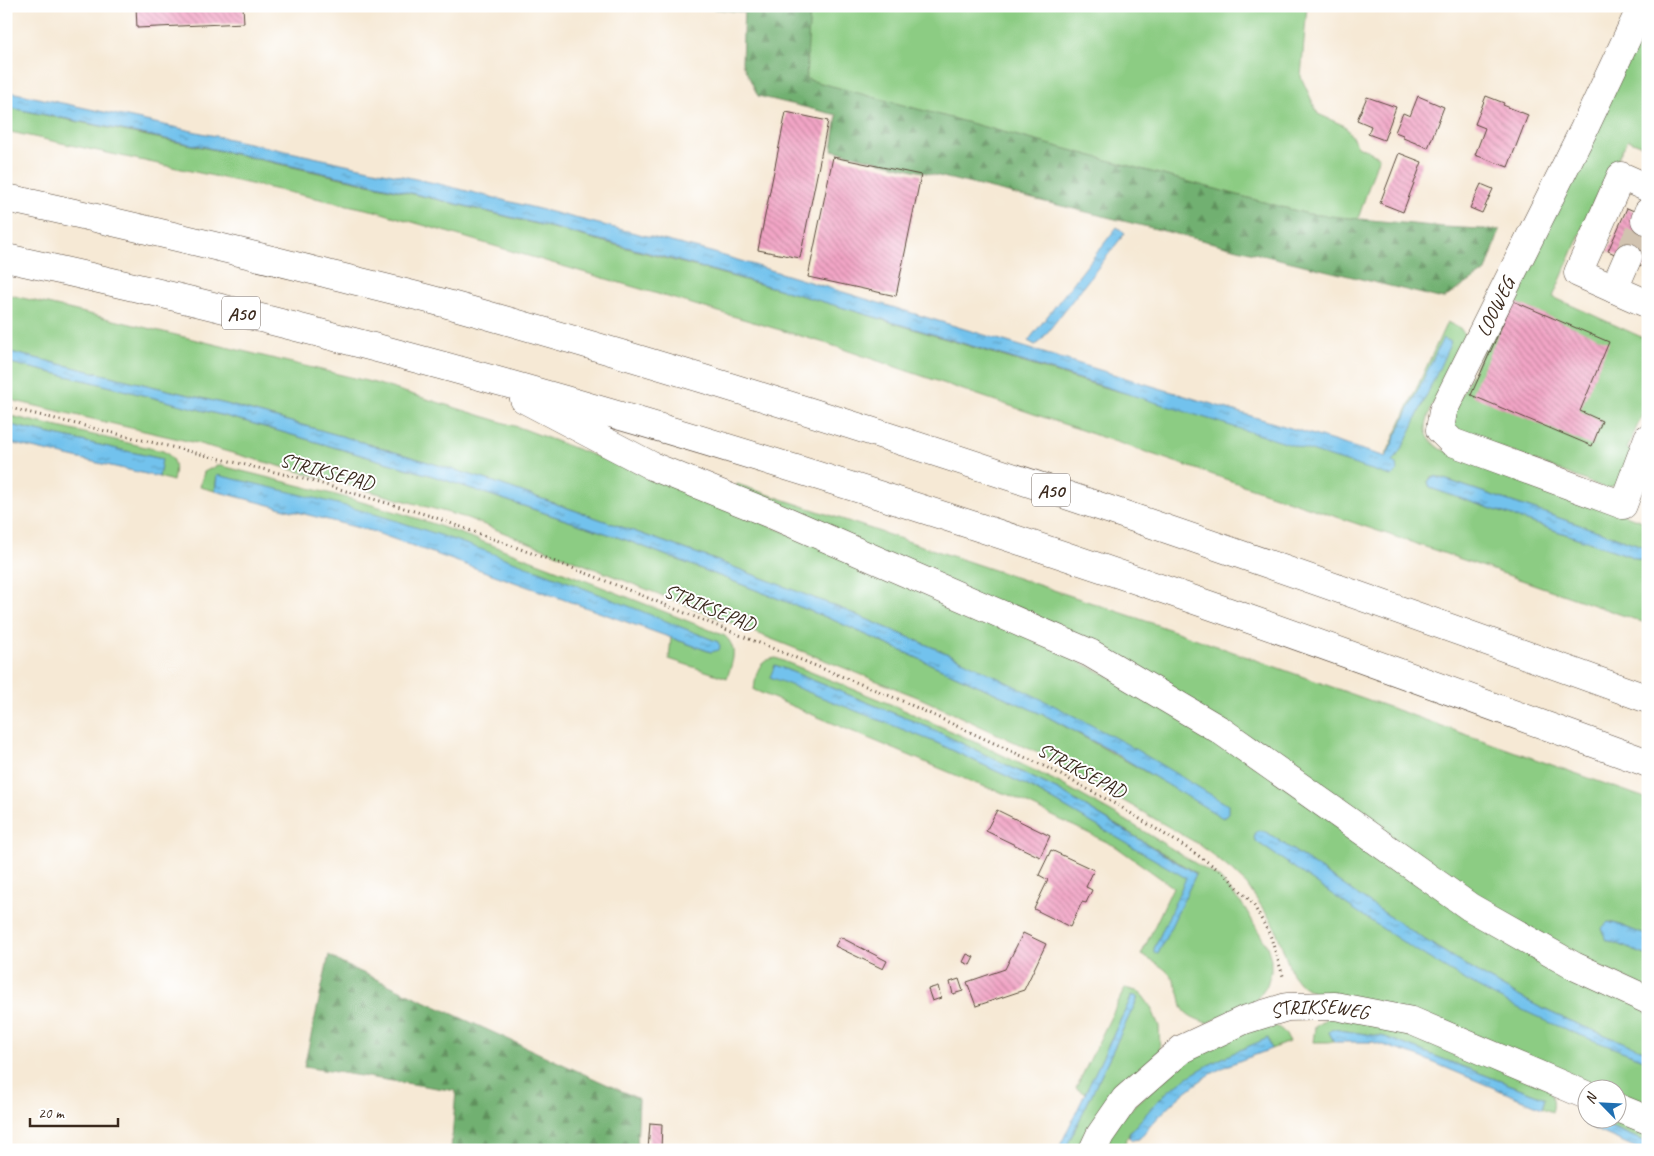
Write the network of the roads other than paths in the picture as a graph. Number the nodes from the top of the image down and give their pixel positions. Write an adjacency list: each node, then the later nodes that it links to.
1 (1641, 7): 9 (main road, LOOWEG)
2 (1648, 188): 6 (main road)
3 (6, 198): 10 (main road, A50)
4 (1628, 257): 6 (main road)
5 (6, 258): 8 (main road, A50)
6 (1614, 289): 7 (main road)
7 (1648, 303)
8 (475, 373): 11 (main road, A50); 12 (main road, A50)
9 (1648, 438)
10 (1648, 699)
11 (1648, 763)
12 (1648, 1000)
13 (1576, 1090): 16 (main road, STRIKSEWEG)
14 (1626, 1111): 15 (main road)
15 (1648, 1120)
16 (1093, 1150)

